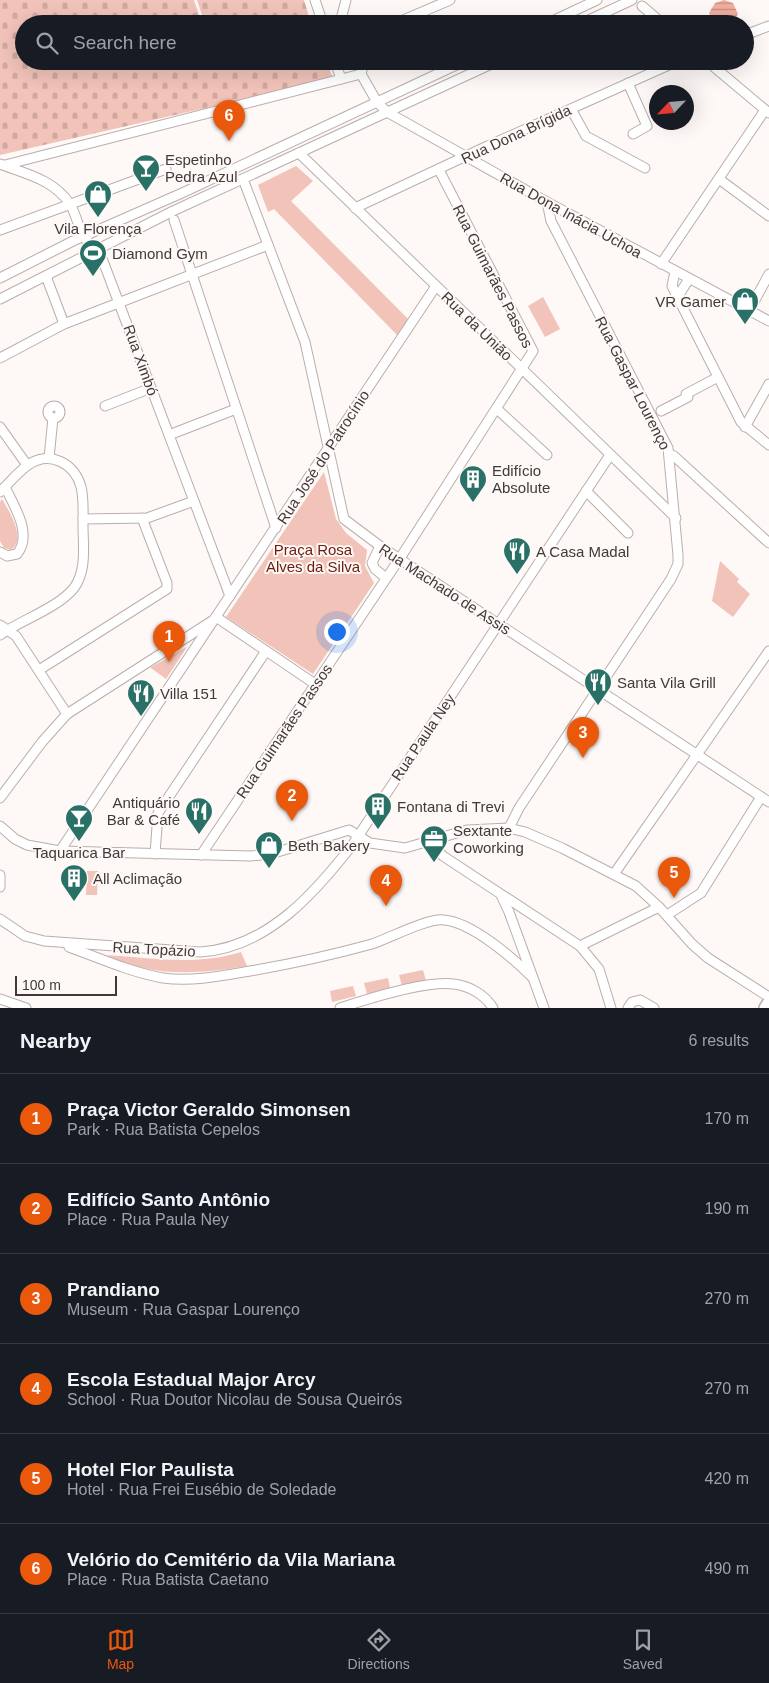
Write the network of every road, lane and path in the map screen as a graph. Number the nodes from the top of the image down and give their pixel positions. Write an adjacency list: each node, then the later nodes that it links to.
1 (315, 0): 7 (street)
2 (346, 0): 8 (street)
3 (450, 0): 9 (street)
4 (597, 0): 10 (street)
5 (632, 0): 11 (street)
6 (642, 6): 12 (street)
7 (320, 15)
8 (342, 15)
9 (415, 15)
10 (565, 15)
11 (600, 15)
12 (652, 15)
13 (769, 26): 14 (street)
14 (754, 32)
15 (338, 70): 22 (street)
16 (362, 70): 21 (street)
17 (446, 70): 24 (street)
18 (478, 70): 26 (street)
19 (658, 70): 23 (street, Rua Dona Brígida)
20 (718, 70): 27 (street)
21 (361, 74): 22 (street); 24 (street, Rua Dona Inácia Uchoa)
22 (341, 79): 32 (street)
23 (628, 83): 25 (street, Rua Dona Brígida); 29 (street)
24 (377, 102): 26 (street, Rua Dona Inácia Uchoa); 28 (street)
25 (571, 109): 31 (street, Rua Dona Brígida); 33 (street)
26 (387, 112): 30 (street); 31 (street, Rua Dona Inácia Uchoa)
27 (767, 112): 37 (street)
28 (314, 132): 30 (street); 46 (street)
29 (633, 134)
30 (299, 153): 36 (street); 40 (street, Rua da União)
31 (466, 157): 35 (street, Rua Dona Brígida); 38 (street, Rua Dona Inácia Uchoa)
32 (1, 165): 39 (street, Rua Ximbó)
33 (645, 168)
34 (166, 169): 39 (street)
35 (439, 170): 40 (street, Rua Dona Brígida); 64 (street, Rua Guimarães Passos)
36 (244, 179): 47 (street, Rua Machado de Assis); 48 (street)
37 (719, 179): 42 (street); 49 (street)
38 (547, 202): 41 (street, Rua Dona Inácia Uchoa); 44 (street, Rua Gaspar Lourenço)
39 (70, 205): 45 (street); 46 (street, Rua Ximbó)
40 (355, 208): 56 (street, Rua da União)
41 (562, 211): 44 (street); 49 (street, Rua Dona Inácia Uchoa)
42 (769, 216)
43 (174, 220): 52 (street)
44 (555, 228): 78 (street, Rua Gaspar Lourenço)
45 (0, 230)
46 (84, 237): 48 (street, Rua Ximbó); 54 (street)
47 (268, 245): 52 (street); 77 (street, Rua Machado de Assis)
48 (95, 251): 53 (street); 59 (street, Rua Ximbó)
49 (662, 264): 50 (street, Rua Dona Inácia Uchoa)
50 (675, 272): 55 (street, Rua Dona Inácia Uchoa); 58 (street)
51 (769, 274): 60 (street)
52 (191, 275): 59 (street); 69 (street)
53 (46, 276): 57 (street); 62 (street)
54 (0, 278)
55 (689, 279): 58 (street); 60 (street, Rua Dona Inácia Uchoa)
56 (436, 286): 64 (street, Rua da União); 77 (street, Rua José do Patrocínio)
57 (0, 299)
58 (678, 300): 65 (street)
59 (120, 303): 62 (street); 67 (street, Rua Ximbó)
60 (749, 311): 61 (street, Rua Dona Inácia Uchoa)
61 (769, 321)
62 (64, 324): 63 (street)
63 (0, 358)
64 (521, 370): 70 (street, Rua Guimarães Passos); 80 (street, Rua da União)
65 (718, 377): 71 (street); 74 (street)
66 (769, 384): 74 (street)
67 (151, 388): 68 (street); 75 (street, Rua Ximbó)
68 (105, 406)
69 (236, 409): 75 (street); 89 (street)
70 (497, 409): 79 (street); 94 (street, Rua Guimarães Passos)
71 (661, 411)
72 (53, 418): 81 (street)
73 (0, 427): 82 (street)
74 (745, 427): 76 (street)
75 (169, 435): 85 (street, Rua Ximbó)
76 (769, 445)
77 (328, 450): 89 (street, Rua José do Patrocínio); 92 (street, Rua Machado de Assis)
78 (669, 454): 87 (street, Rua Gaspar Lourenço); 91 (street)
79 (547, 455)
80 (610, 455): 84 (street, Rua Paula Ney); 87 (street, Rua da União)
81 (49, 458): 82 (street); 88 (street)
82 (27, 466): 83 (street)
83 (2, 489): 93 (street)
84 (586, 491): 90 (street); 98 (street, Rua Paula Ney)
85 (194, 501): 86 (street); 96 (street, Rua Ximbó)
86 (142, 518): 88 (street); 104 (street)
87 (676, 518): 106 (street, Rua Gaspar Lourenço)
88 (83, 519): 99 (street)
89 (276, 528): 96 (street, Rua José do Patrocínio)
90 (628, 533)
91 (769, 543)
92 (380, 546): 94 (street, Rua Machado de Assis); 95 (street)
93 (0, 552)
94 (400, 559): 95 (street, Rua Guimarães Passos); 98 (street, Rua Machado de Assis)
95 (386, 578): 105 (street, Rua Guimarães Passos)
96 (230, 596): 97 (street, Rua José do Patrocínio)
97 (215, 618): 100 (street); 101 (street, Rua José do Patrocínio); 103 (street)
98 (498, 624): 106 (street, Rua Machado de Assis); 113 (street, Rua Paula Ney)
99 (2, 630): 104 (street)
100 (176, 644): 101 (street); 107 (street)
101 (198, 644): 115 (street, Rua José do Patrocínio)
102 (769, 650): 108 (street)
103 (266, 651): 105 (street); 116 (street)
104 (39, 670): 107 (street)
105 (315, 684): 117 (street, Rua Guimarães Passos)
106 (597, 689): 108 (street, Rua Machado de Assis); 112 (street, Rua Gaspar Lourenço)
107 (67, 714): 109 (street)
108 (697, 755): 110 (street, Rua Machado de Assis); 118 (street)
109 (0, 798)
110 (767, 800): 123 (street)
111 (0, 826): 115 (street)
112 (509, 828): 114 (street); 118 (street)
113 (358, 836): 114 (street); 117 (street); 126 (street, Rua Topázio)
114 (429, 841): 121 (street)
115 (60, 851): 116 (street)
116 (155, 854): 117 (street)
117 (201, 855)
118 (614, 874): 122 (street)
119 (0, 875): 120 (street)
120 (0, 887)
121 (500, 894): 127 (street); 129 (street)
122 (659, 907): 123 (street); 127 (street)
123 (667, 915): 130 (street)
124 (0, 919): 125 (street, Rua Topázio)
125 (59, 943): 126 (street, Rua Topázio); 128 (street)
126 (107, 946): 128 (street)
127 (580, 946): 137 (street)
128 (102, 959): 129 (street)
129 (532, 977): 136 (street)
130 (769, 997)
131 (769, 1002): 140 (main road)
132 (3, 1004): 133 (street)
133 (26, 1008)
134 (340, 1008): 135 (street)
135 (493, 1008)
136 (544, 1008)
137 (610, 1008)
138 (628, 1008): 139 (street)
139 (654, 1008)
140 (765, 1008)

